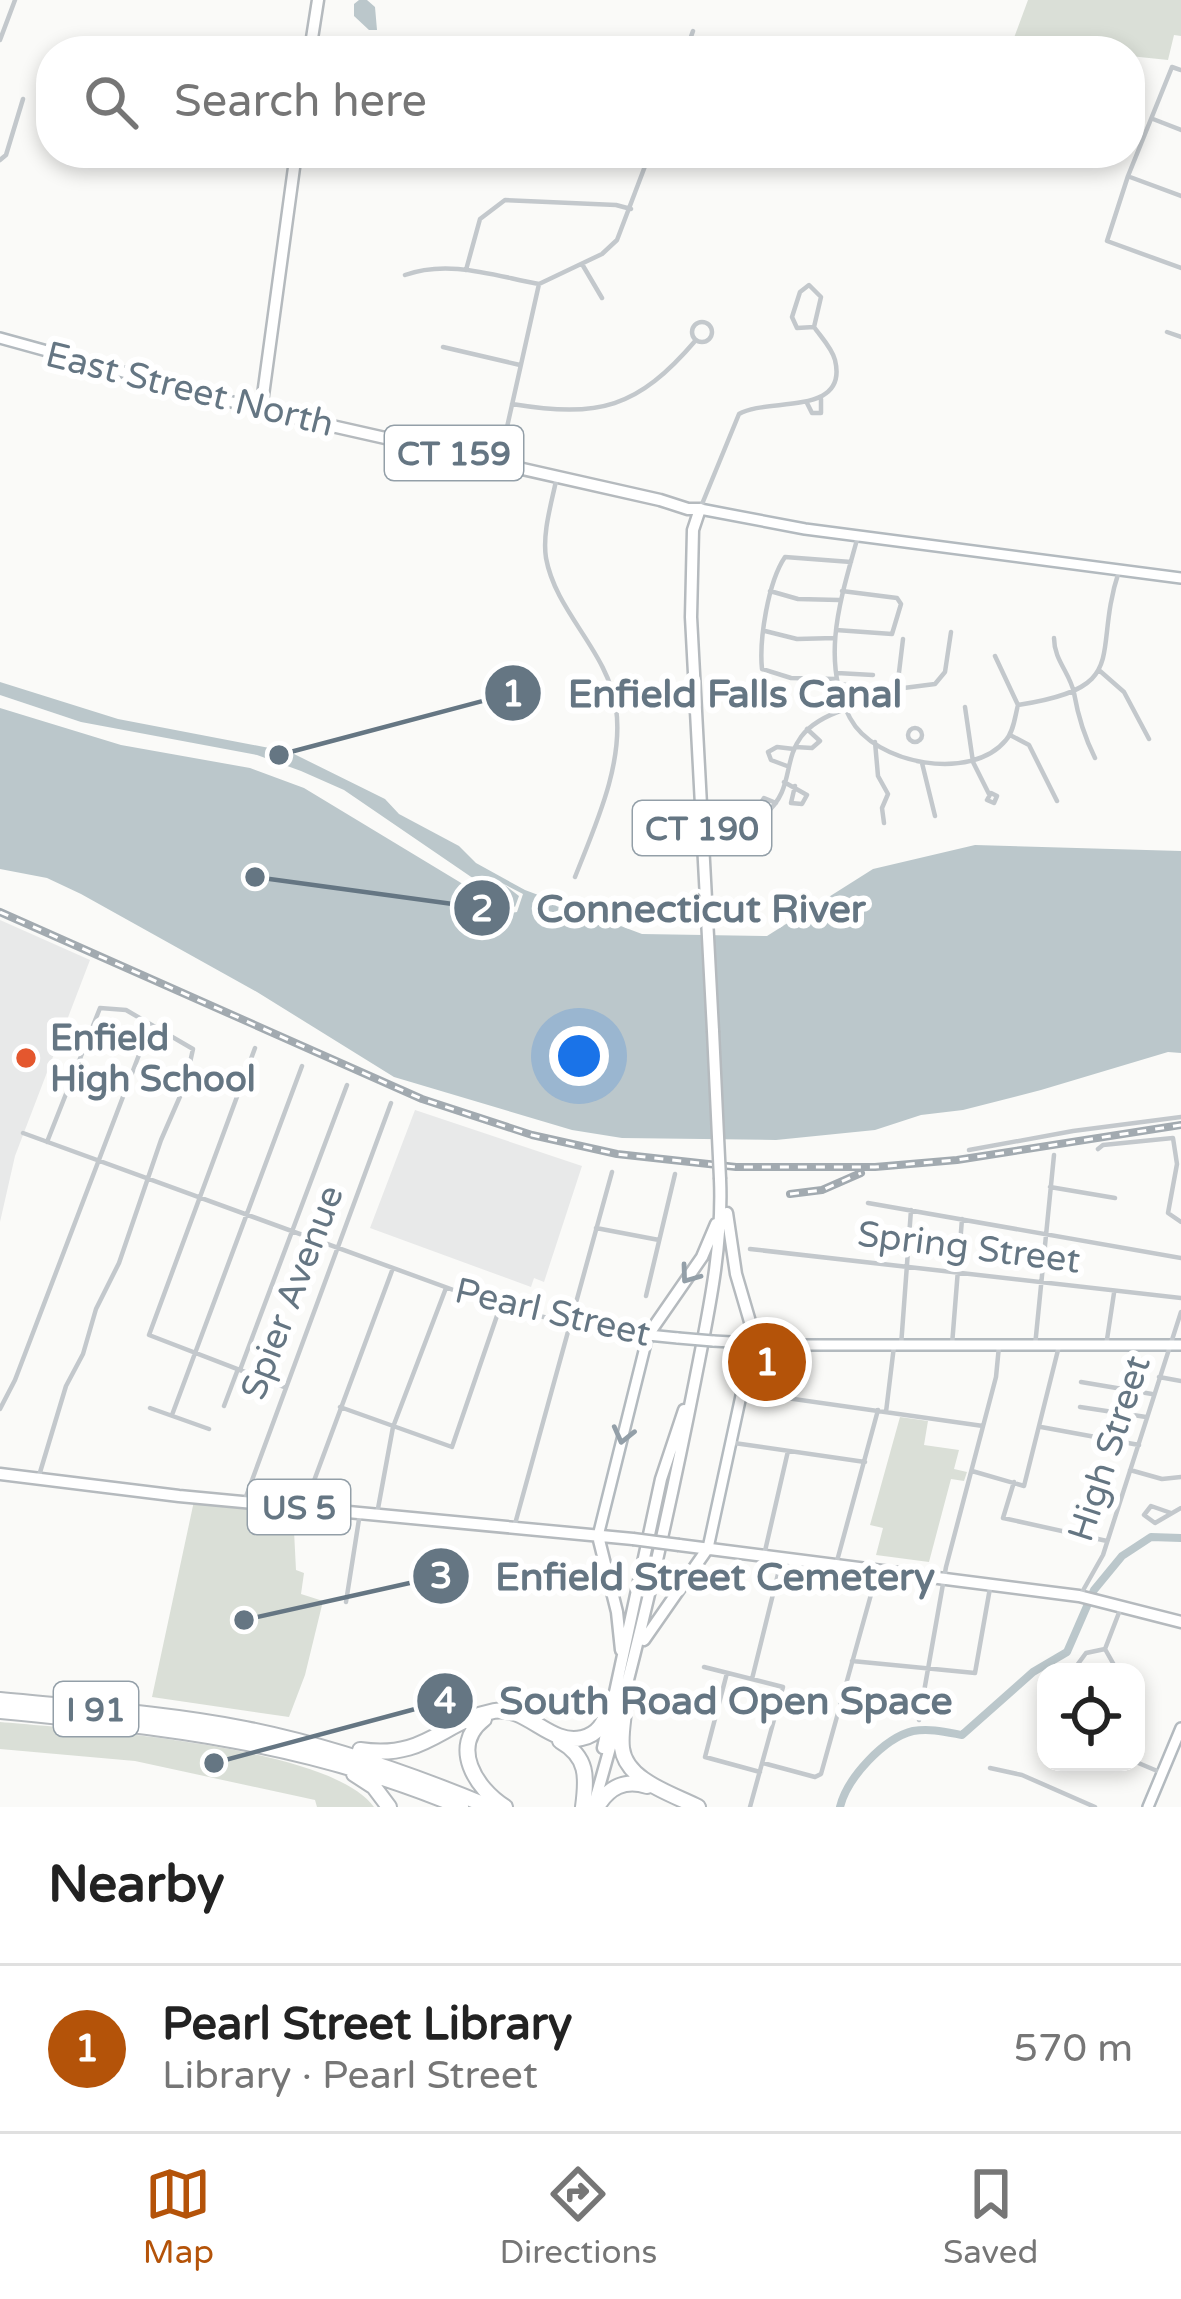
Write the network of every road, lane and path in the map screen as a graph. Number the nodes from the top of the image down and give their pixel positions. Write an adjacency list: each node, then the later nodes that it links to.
1 (15, 0): 6 (street)
2 (318, 0): 4 (main road)
3 (693, 31): 5 (street)
4 (312, 36)
5 (691, 36)
6 (0, 40)
7 (1181, 70): 9 (street)
8 (23, 100): 12 (street)
9 (1151, 118): 10 (street); 11 (street)
10 (1181, 130)
11 (1145, 133)
12 (0, 160)
13 (294, 168): 35 (main road)
14 (645, 168): 18 (street)
15 (1131, 168): 16 (street)
16 (1128, 176): 17 (street); 20 (street)
17 (1181, 196)
18 (631, 209): 19 (street); 21 (street)
19 (582, 264): 23 (street); 24 (street)
20 (1181, 268)
21 (466, 270): 22 (street); 23 (street)
22 (405, 275)
23 (539, 284): 31 (street)
24 (602, 298)
25 (814, 326): 25 (street); 32 (street)
26 (1168, 332): 27 (street)
27 (1181, 337)
28 (0, 338): 35 (main road, East Street North / CT 159)
29 (696, 340): 34 (street)
30 (443, 347): 31 (street)
31 (520, 365): 34 (street)
32 (820, 398): 33 (street); 33 (street)
33 (807, 403): 38 (street)
34 (512, 404): 36 (street)
35 (261, 410): 36 (main road, East Street North / CT 159)
36 (499, 463): 37 (main road, East Street North / CT 159)
37 (557, 476): 38 (main road, East Street North / CT 159); 78 (street)
38 (700, 509): 39 (main road, East Street North / CT 159); 94 (main road, CT 190, bridge)
39 (858, 536): 40 (street); 41 (main road, East Street North / CT 159)
40 (851, 562): 43 (street); 44 (street)
41 (1119, 571): 42 (main road, East Street North / CT 159); 52 (street)
42 (1181, 578)
43 (770, 591): 45 (street); 46 (street)
44 (842, 591): 45 (street); 48 (street)
45 (839, 600): 48 (street)
46 (765, 631): 48 (street); 54 (street)
47 (951, 632): 55 (street)
48 (836, 634): 54 (street)
49 (1054, 638): 56 (street)
50 (904, 639): 55 (street)
51 (995, 656): 57 (street)
52 (1100, 671): 56 (street); 62 (street)
53 (873, 675): 54 (street)
54 (838, 679): 55 (street); 59 (street)
55 (897, 689)
56 (1074, 691): 57 (street); 67 (street)
57 (1018, 705): 61 (street)
58 (965, 707): 68 (street)
59 (846, 709): 60 (street); 63 (street)
60 (807, 729): 65 (street); 65 (street)
61 (1010, 735): 68 (street); 74 (street)
62 (1149, 739)
63 (874, 742): 66 (street); 77 (street)
64 (914, 742): 66 (street)
65 (794, 748): 70 (street); 70 (street)
66 (911, 758): 69 (street)
67 (1095, 758)
68 (973, 762): 69 (street); 73 (street)
69 (922, 763): 76 (street)
70 (787, 766): 71 (street)
71 (784, 782): 72 (street); 75 (street)
72 (795, 785)
73 (989, 794)
74 (1057, 801)
75 (776, 803)
76 (935, 816)
77 (884, 823)
78 (575, 877)
79 (150, 1026): 86 (street); 90 (street); 93 (street)
80 (255, 1048): 96 (street)
81 (302, 1066): 101 (street)
82 (346, 1085): 105 (street)
83 (392, 1102): 108 (street, Spier Avenue)
84 (1181, 1117): 88 (street)
85 (23, 1133): 86 (street, Pearl Street)
86 (47, 1142): 90 (street, Pearl Street)
87 (1098, 1149): 103 (street)
88 (969, 1150)
89 (1054, 1155): 95 (street)
90 (99, 1159): 93 (street, Pearl Street); 144 (street)
91 (612, 1172): 104 (street)
92 (675, 1174): 107 (street)
93 (151, 1177): 96 (street, Pearl Street); 160 (street)
94 (720, 1181): 99 (main road, CT 190); 123 (main road)
95 (1051, 1187): 97 (street); 106 (street)
96 (199, 1195): 101 (street, Pearl Street); 131 (street)
97 (1114, 1198)
98 (868, 1203): 100 (street)
99 (721, 1209): 122 (main road, one-way to 122); 136 (main road, CT 190)
100 (911, 1210): 102 (street); 111 (street)
101 (248, 1213): 105 (street, Pearl Street); 131 (street)
102 (962, 1220): 106 (street); 113 (street)
103 (1181, 1222)
104 (596, 1228): 107 (street); 121 (street)
105 (292, 1230): 108 (street, Pearl Street); 132 (street)
106 (1046, 1234): 110 (street); 114 (street)
107 (659, 1240): 117 (street)
108 (336, 1248): 112 (street, Pearl Street); 137 (street, Spier Avenue)
109 (750, 1249): 111 (street, Spring Street)
110 (1181, 1258)
111 (906, 1266): 113 (street, Spring Street); 124 (street)
112 (393, 1268): 115 (street, Pearl Street); 141 (street)
113 (957, 1272): 114 (street, Spring Street); 125 (street)
114 (1041, 1282): 116 (street, Spring Street); 127 (street)
115 (446, 1288): 119 (street, Pearl Street); 149 (street)
116 (1114, 1290): 118 (street, Spring Street); 129 (street)
117 (646, 1296)
118 (1181, 1298)
119 (500, 1307): 121 (street, Pearl Street); 149 (street)
120 (1181, 1312): 130 (street, High Street)
121 (572, 1322): 122 (street, Pearl Street); 168 (street)
122 (648, 1335): 123 (main road, Pearl Street, bridge); 169 (main road, one-way to 169)
123 (752, 1345): 124 (main road, Pearl Street); 138 (main road)
124 (897, 1346): 125 (main road, Pearl Street); 145 (street)
125 (952, 1346): 126 (main road, Pearl Street)
126 (1000, 1346): 127 (main road, Pearl Street); 148 (street)
127 (1035, 1346): 128 (main road, Pearl Street)
128 (1059, 1346): 129 (main road, Pearl Street); 150 (street)
129 (1106, 1346): 130 (main road, Pearl Street)
130 (1175, 1347): 133 (street, High Street)
131 (195, 1353): 132 (street); 146 (street)
132 (239, 1369): 137 (street); 140 (street)
133 (1159, 1377): 134 (street); 139 (street, High Street)
134 (1181, 1381)
135 (1081, 1382): 139 (street)
136 (694, 1385): 183 (main road, CT 190); 189 (main road, CT 190)
137 (284, 1387): 162 (street, Spier Avenue)
138 (741, 1391): 145 (street); 152 (main road)
139 (1154, 1394): 147 (street, High Street)
140 (224, 1406)
141 (340, 1407): 149 (street); 163 (street)
142 (1080, 1407): 147 (street)
143 (150, 1408): 146 (street)
144 (0, 1409)
145 (882, 1411): 148 (street); 155 (street)
146 (172, 1415): 151 (street)
147 (1146, 1418): 153 (street, High Street)
148 (983, 1426): 157 (street)
149 (393, 1427): 167 (street)
150 (1041, 1427): 153 (street); 161 (street)
151 (208, 1430)
152 (730, 1443): 154 (street); 171 (main road)
153 (1139, 1445): 156 (street, High Street)
154 (788, 1451): 155 (street); 172 (street)
155 (865, 1462): 174 (street)
156 (1130, 1470): 159 (street); 170 (street, High Street)
157 (971, 1471): 161 (street); 176 (street)
158 (0, 1474): 160 (main road, US 5)
159 (1181, 1477)
160 (38, 1479): 162 (main road, US 5)
161 (1014, 1482): 170 (street)
162 (244, 1502): 163 (main road, US 5)
163 (304, 1508): 165 (main road, US 5)
164 (1181, 1508): 166 (street)
165 (359, 1513): 167 (main road, US 5); 179 (street)
166 (1171, 1513)
167 (377, 1514): 168 (main road, US 5)
168 (520, 1523): 169 (main road, US 5)
169 (598, 1536): 171 (main road, US 5, bridge); 189 (main road)
170 (1107, 1541): 178 (street, High Street)
171 (708, 1548): 172 (main road, US 5); 183 (main road)
172 (764, 1555): 173 (main road, US 5)
173 (782, 1557): 174 (main road, US 5); 191 (street)
174 (837, 1564): 175 (main road, US 5)
175 (878, 1569): 176 (main road, US 5); 184 (street)
176 (944, 1577): 177 (main road, US 5); 188 (street)
177 (991, 1584): 178 (main road, US 5); 188 (street)
178 (1088, 1598): 180 (main road, US 5)
179 (346, 1602)
180 (1122, 1606): 181 (main road, US 5); 182 (street)
181 (1181, 1622)
182 (1105, 1649): 185 (street); 186 (street)
183 (635, 1659): 192 (main road, CT 190)
184 (852, 1661): 188 (street); 199 (street)
185 (1079, 1663)
186 (1113, 1663)
187 (704, 1667): 190 (street)
188 (929, 1669): 195 (street)
189 (621, 1672): 192 (main road, CT 190)
190 (727, 1673): 191 (street); 202 (street)
191 (752, 1679): 199 (street)
192 (620, 1697): 197 (highway); 208 (main road, CT 190); 210 (highway)
193 (0, 1700): 197 (highway, I 91)
194 (0, 1711): 198 (highway, I 91)
195 (919, 1720)
196 (1181, 1728): 203 (main road)
197 (288, 1738): 206 (highway, I 91)
198 (323, 1758): 204 (highway); 205 (highway, I 91)
199 (763, 1763): 202 (street)
200 (1145, 1766): 203 (street)
201 (990, 1768): 212 (street)
202 (760, 1772): 211 (street)
203 (1162, 1773): 213 (main road)
204 (389, 1807)
205 (461, 1807)
206 (490, 1807)
207 (506, 1807): 208 (highway)
208 (590, 1807): 209 (highway)
209 (688, 1807)
210 (698, 1807)
211 (751, 1807)
212 (1095, 1807)
213 (1148, 1807)

